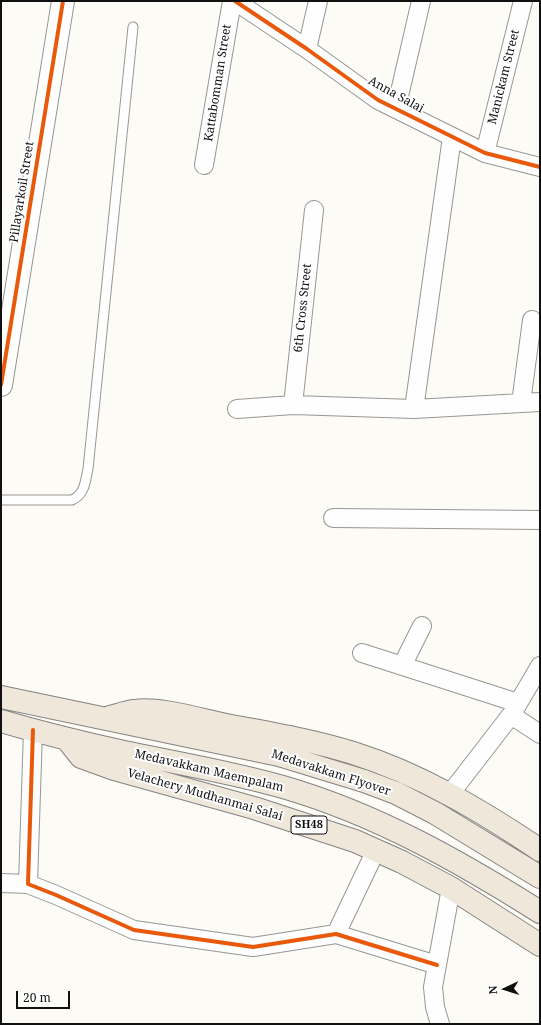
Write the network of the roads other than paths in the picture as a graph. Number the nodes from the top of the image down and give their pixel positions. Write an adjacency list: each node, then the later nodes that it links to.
1 (63, 1): 16 (street, Pillayarkoil Street)
2 (232, 1): 12 (street, Kattabomman Street)
3 (235, 1): 8 (street, Anna Salai)
4 (318, 1): 8 (street)
5 (421, 1): 9 (street)
6 (523, 1): 11 (street, Manickam Street)
7 (133, 27): 22 (lane)
8 (307, 49): 9 (street, Anna Salai)
9 (396, 109): 10 (street, Anna Salai)
10 (452, 136): 11 (street, Anna Salai); 20 (street)
11 (485, 153): 13 (street, Anna Salai)
12 (204, 165)
13 (540, 168)
14 (314, 210): 19 (street, 6th Cross Street)
15 (532, 320): 18 (street)
16 (1, 385)
17 (540, 402): 18 (street)
18 (521, 403): 20 (street)
19 (293, 405): 20 (street); 21 (street)
20 (414, 409)
21 (237, 410)
22 (1, 500)
23 (333, 518): 24 (street)
24 (540, 520)
25 (422, 626): 27 (street)
26 (362, 653): 27 (street)
27 (402, 666): 30 (street)
28 (540, 666): 30 (street)
29 (1, 697): 31 (main road, Medavakkam Flyover)
30 (515, 709): 34 (street); 36 (street)
31 (104, 719): 36 (main road); 39 (main road, Medavakkam Flyover)
32 (1, 721): 33 (main road, Medavakkam Maempalam)
33 (33, 730): 35 (main road, Medavakkam Maempalam); 41 (street)
34 (540, 734)
35 (66, 738): 37 (main road, Velachery Mudhanmai Salai / SH48); 43 (main road, Medavakkam Maempalam)
36 (450, 794): 38 (main road)
37 (376, 850): 42 (main road, Velachery Mudhanmai Salai / SH48); 44 (street)
38 (540, 850)
39 (540, 877)
40 (1, 884): 41 (street)
41 (28, 884): 44 (street)
42 (452, 888): 45 (main road, Velachery Mudhanmai Salai / SH48); 46 (street)
43 (540, 912)
44 (336, 934): 46 (street)
45 (540, 945)
46 (438, 965): 47 (street)
47 (440, 1024)

